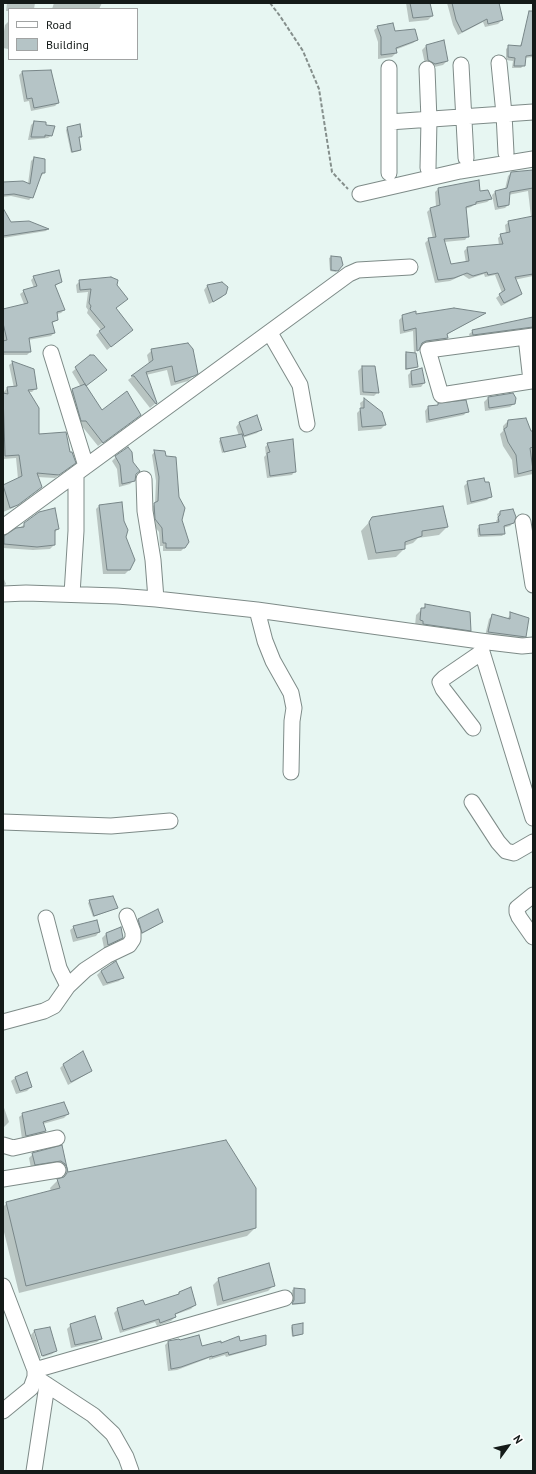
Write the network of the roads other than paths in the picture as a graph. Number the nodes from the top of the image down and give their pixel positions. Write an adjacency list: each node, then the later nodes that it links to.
1 (499, 63): 6 (street)
2 (460, 65): 7 (street)
3 (389, 68): 9 (street)
4 (427, 69): 8 (street)
5 (533, 112): 6 (street)
6 (504, 114): 7 (street); 10 (street)
7 (464, 117): 8 (street); 11 (street)
8 (429, 120): 9 (street); 13 (street)
9 (389, 122): 14 (street)
10 (506, 153)
11 (466, 158)
12 (533, 159): 15 (street)
13 (428, 168)
14 (389, 173)
15 (360, 194)
16 (410, 267): 17 (street)
17 (270, 333): 20 (street); 21 (street)
18 (529, 337): 18 (street)
19 (51, 354): 21 (street)
20 (307, 424)
21 (81, 470): 24 (street); 27 (street)
22 (144, 479): 28 (street)
23 (522, 522): 25 (street)
24 (3, 527)
25 (533, 585)
26 (3, 594): 27 (street)
27 (72, 594): 28 (street)
28 (156, 599): 29 (street)
29 (257, 610): 31 (street); 33 (street)
30 (533, 645): 31 (street)
31 (481, 646): 32 (street); 35 (street)
32 (473, 728)
33 (290, 772)
34 (472, 802): 38 (street)
35 (533, 818)
36 (170, 821): 37 (street)
37 (3, 822)
38 (533, 842)
39 (533, 895): 42 (street)
40 (127, 916): 43 (street)
41 (46, 918): 43 (street)
42 (533, 937)
43 (68, 986): 44 (street)
44 (3, 1022)
45 (57, 1138): 46 (street)
46 (3, 1145)
47 (58, 1170): 48 (street)
48 (3, 1179)
49 (3, 1286): 51 (street)
50 (285, 1298): 51 (street)
51 (39, 1377): 52 (street); 53 (street); 54 (street)
52 (3, 1411)
53 (34, 1471)
54 (131, 1471)

